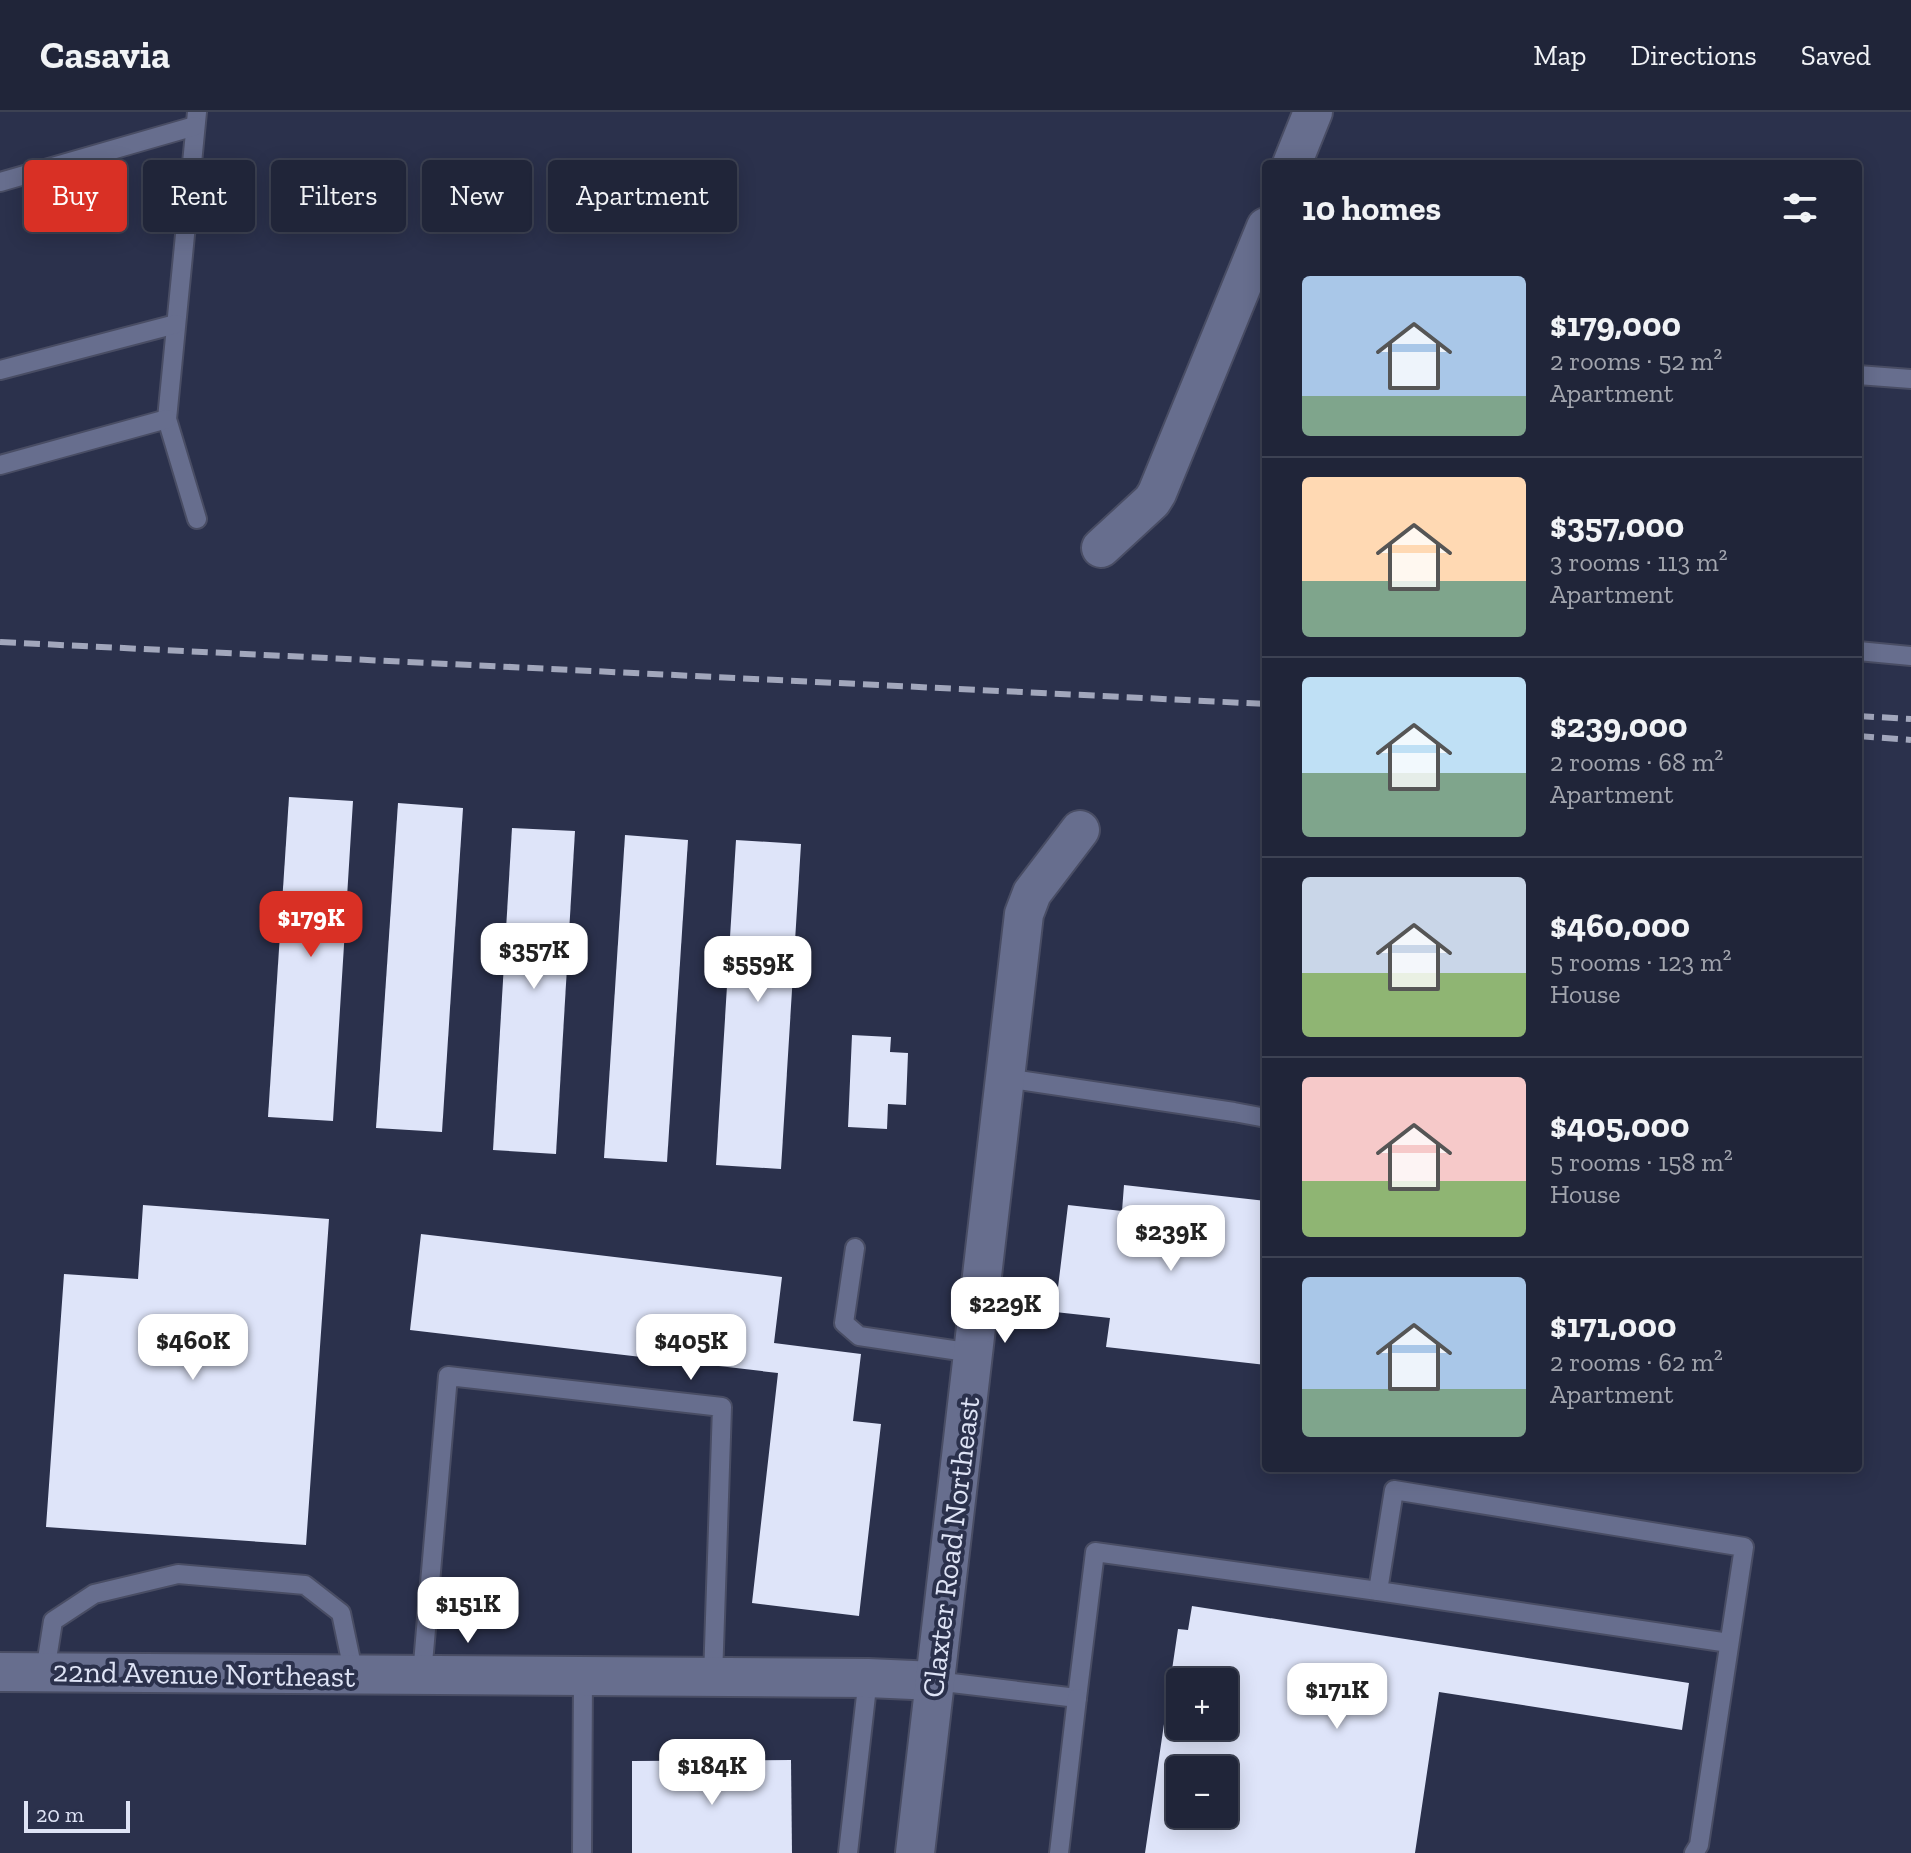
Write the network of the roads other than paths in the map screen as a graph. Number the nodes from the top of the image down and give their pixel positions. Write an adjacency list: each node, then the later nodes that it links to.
1 (1313, 112): 3 (street)
2 (196, 119): 4 (lane); 7 (lane)
3 (1294, 160)
4 (0, 182)
5 (1262, 249): 6 (street)
6 (1256, 281): 14 (street)
7 (176, 324): 8 (lane); 11 (lane)
8 (0, 370)
9 (1862, 375): 10 (lane)
10 (1911, 379)
11 (167, 419): 12 (lane); 13 (lane)
12 (0, 465)
13 (197, 519)
14 (1101, 548)
15 (1862, 651): 16 (lane)
16 (1911, 656)
17 (1080, 830): 18 (street, Claxter Road Northeast)
18 (1005, 1078): 19 (lane); 21 (street, Claxter Road Northeast)
19 (1262, 1117)
20 (855, 1248): 21 (lane)
21 (973, 1353): 31 (street, Claxter Road Northeast)
22 (1378, 1591): 23 (lane); 23 (lane); 32 (lane)
23 (1729, 1643): 37 (lane)
24 (0, 1672): 25 (street, 22nd Avenue Northeast)
25 (45, 1672): 26 (street, 22nd Avenue Northeast); 26 (lane)
26 (354, 1675): 27 (street, 22nd Avenue Northeast)
27 (422, 1675): 28 (street, 22nd Avenue Northeast); 29 (lane)
28 (583, 1677): 29 (street, 22nd Avenue Northeast); 33 (lane)
29 (713, 1678): 30 (street, 22nd Avenue Northeast)
30 (868, 1678): 31 (street, 22nd Avenue Northeast); 34 (lane)
31 (935, 1681): 32 (lane); 35 (street, Claxter Road Northeast)
32 (1077, 1698): 36 (lane)
33 (582, 1853)
34 (848, 1853)
35 (915, 1853)
36 (1059, 1853)
37 (1694, 1853)

